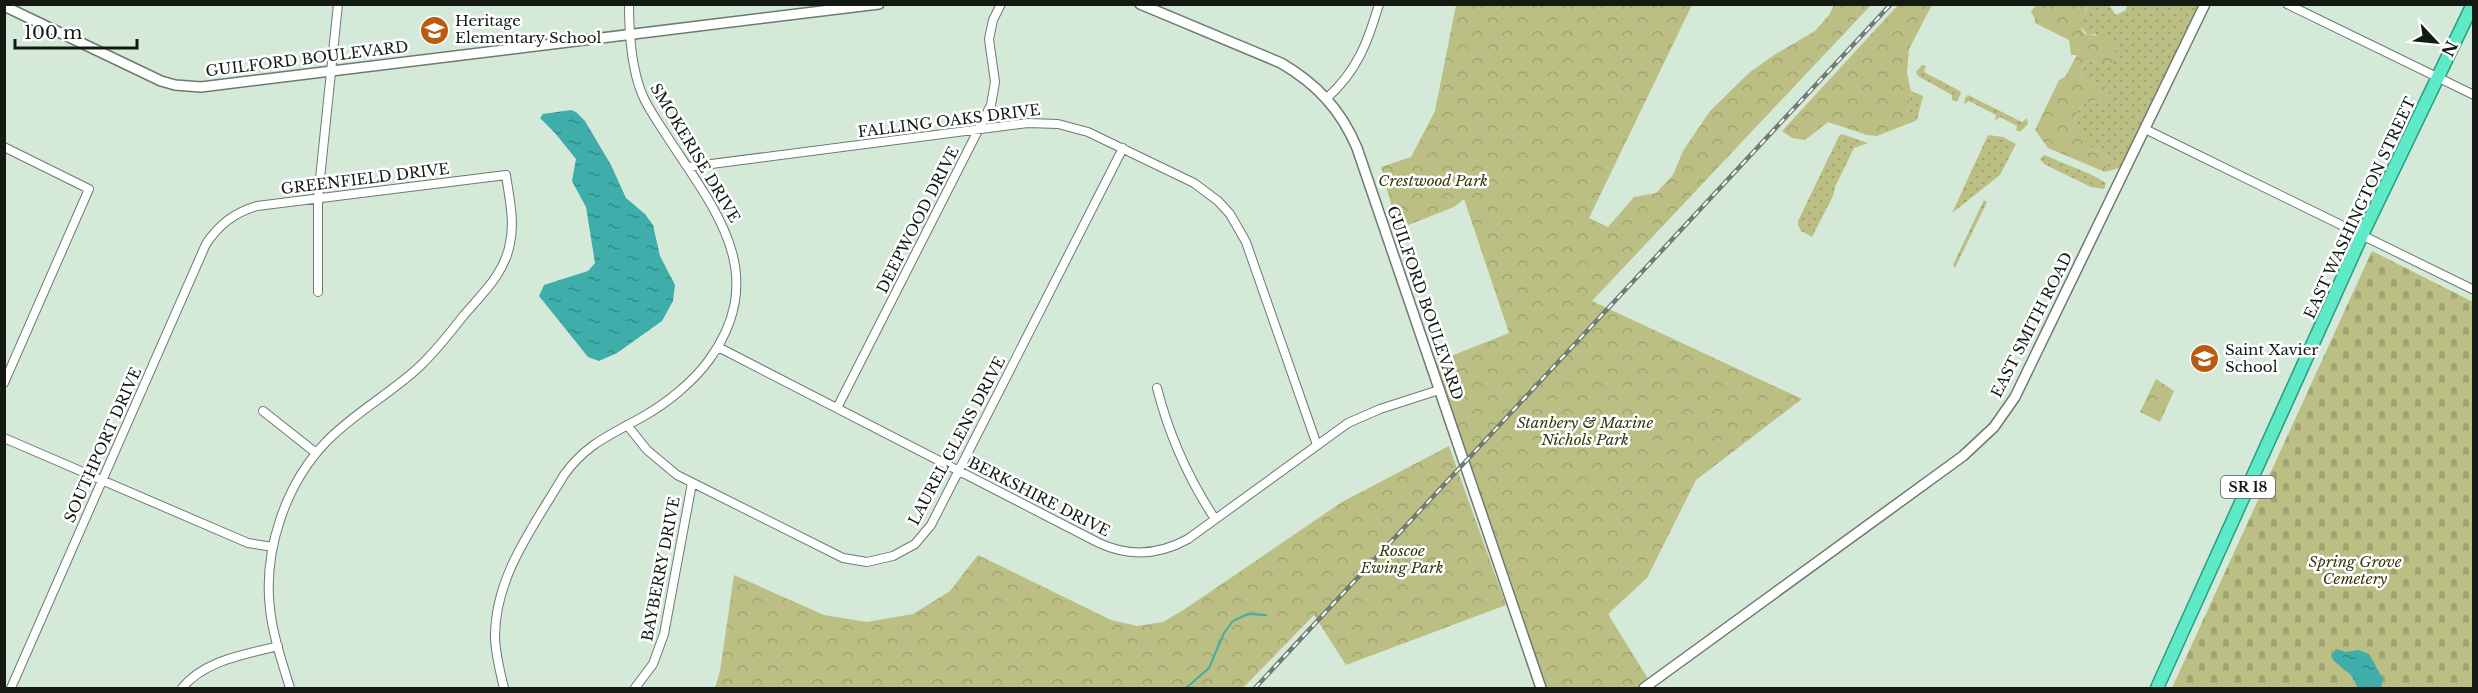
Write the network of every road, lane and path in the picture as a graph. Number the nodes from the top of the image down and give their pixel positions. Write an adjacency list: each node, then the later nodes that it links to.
1 (338, 4): 12 (street)
2 (628, 4): 11 (street, SMOKERISE DRIVE)
3 (879, 4): 11 (street, GUILFORD BOULEVARD)
4 (1001, 4): 16 (street, DEEPWOOD DRIVE)
5 (1140, 4): 15 (street, GUILFORD BOULEVARD)
6 (1379, 4): 15 (street)
7 (2205, 4): 17 (street, EAST SMITH ROAD)
8 (2287, 4): 13 (street)
9 (2473, 4): 13 (highway, EAST WASHINGTON STREET / SR 18)
10 (4, 6): 12 (street, GUILFORD BOULEVARD)
11 (630, 35): 12 (street, GUILFORD BOULEVARD); 20 (street, SMOKERISE DRIVE)
12 (331, 71): 21 (street)
13 (2438, 78): 14 (street); 23 (highway, EAST WASHINGTON STREET / SR 18)
14 (2474, 95)
15 (1326, 98): 29 (street, GUILFORD BOULEVARD)
16 (979, 129): 19 (street, FALLING OAKS DRIVE); 20 (street, FALLING OAKS DRIVE); 30 (street, DEEPWOOD DRIVE)
17 (2145, 129): 23 (street); 48 (street, EAST SMITH ROAD)
18 (4, 147): 27 (street)
19 (1123, 148): 34 (street, FALLING OAKS DRIVE); 36 (street, LAUREL GLENS DRIVE)
20 (687, 167): 26 (street, SMOKERISE DRIVE)
21 (318, 198): 22 (street, GREENFIELD DRIVE); 25 (street); 35 (street, GREENFIELD DRIVE)
22 (229, 218): 37 (street, SOUTHPORT DRIVE)
23 (2362, 236): 24 (street); 49 (highway, EAST WASHINGTON STREET / SR 18)
24 (2474, 290)
25 (318, 292)
26 (718, 347): 30 (street, BERKSHIRE DRIVE); 32 (street, SMOKERISE DRIVE)
27 (4, 383)
28 (1157, 388): 39 (street)
29 (1439, 390): 34 (street, BERKSHIRE DRIVE); 47 (street, GUILFORD BOULEVARD)
30 (837, 408): 36 (street, BERKSHIRE DRIVE)
31 (263, 411): 35 (street)
32 (627, 425): 38 (street, LAUREL GLENS DRIVE); 45 (street, SMOKERISE DRIVE)
33 (4, 438): 37 (street)
34 (1317, 446): 39 (street, BERKSHIRE DRIVE)
35 (316, 453): 40 (street)
36 (959, 471): 38 (street, LAUREL GLENS DRIVE); 39 (street, BERKSHIRE DRIVE)
37 (102, 480): 40 (street); 42 (street, SOUTHPORT DRIVE)
38 (692, 483): 46 (street, BAYBERRY DRIVE)
39 (1215, 519)
40 (273, 547): 41 (street)
41 (278, 646): 43 (street); 44 (street)
42 (11, 688)
43 (182, 688)
44 (290, 688)
45 (504, 688)
46 (635, 688)
47 (1541, 688)
48 (1644, 688)
49 (2157, 688)

